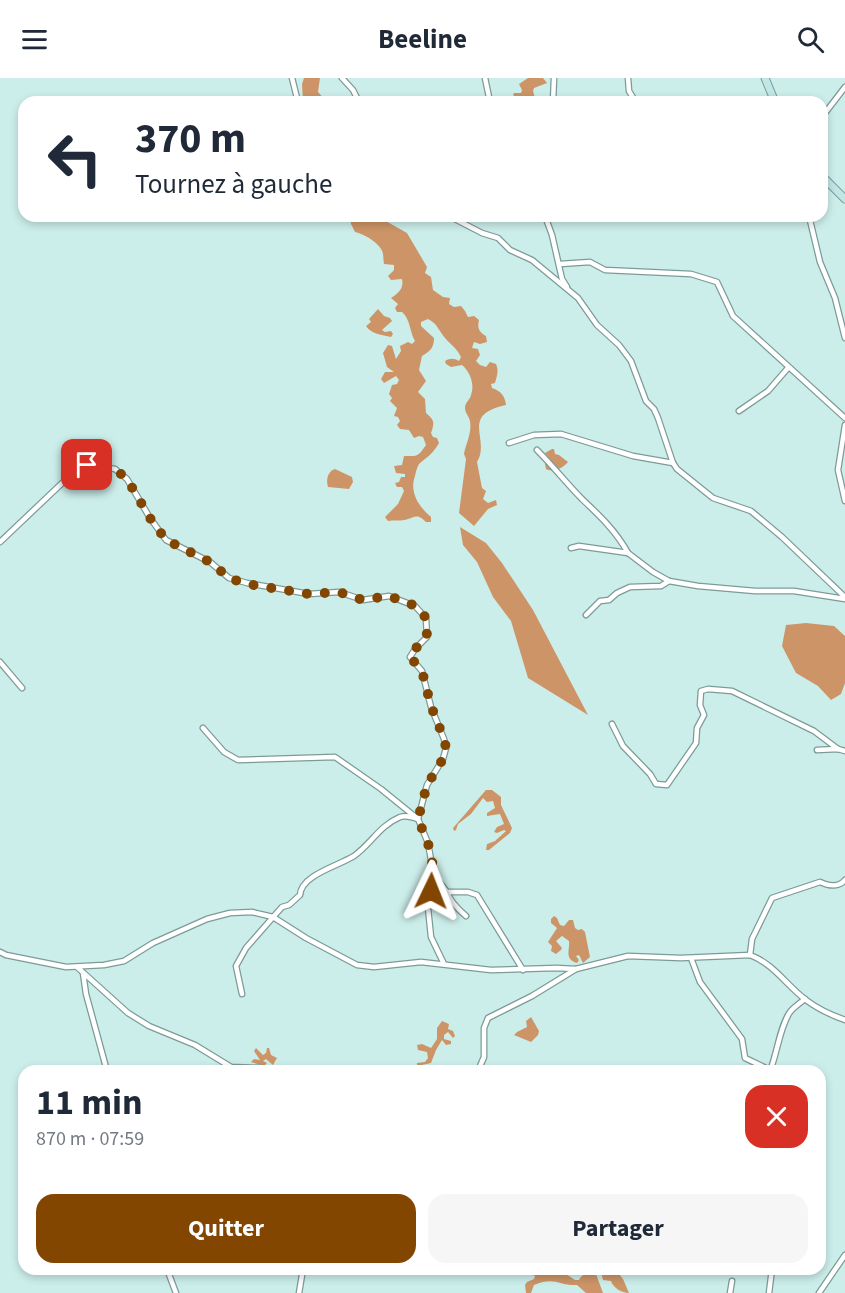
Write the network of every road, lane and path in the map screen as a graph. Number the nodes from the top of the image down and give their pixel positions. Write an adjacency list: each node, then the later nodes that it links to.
1 (292, 78): 8 (street)
2 (342, 78): 9 (street)
3 (484, 78): 10 (street)
4 (554, 78): 11 (street)
5 (628, 78): 12 (street)
6 (765, 78): 13 (street)
7 (845, 87): 14 (street)
8 (296, 96)
9 (356, 96)
10 (488, 96)
11 (554, 96)
12 (632, 96)
13 (772, 96)
14 (828, 109)
15 (828, 182): 16 (street)
16 (845, 199)
17 (461, 222): 21 (street)
18 (547, 222): 20 (street)
19 (810, 222): 22 (street)
20 (560, 264): 21 (street); 25 (street)
21 (568, 289): 31 (street)
22 (837, 309): 23 (street); 24 (street)
23 (845, 309)
24 (845, 338)
25 (788, 368): 26 (street); 27 (street)
26 (739, 411)
27 (845, 418)
28 (845, 425): 32 (street)
29 (509, 443): 31 (street)
30 (537, 450): 35 (street)
31 (673, 463): 37 (street)
32 (845, 501)
33 (0, 542): 46 (street)
34 (571, 548): 35 (street)
35 (628, 553): 36 (street)
36 (669, 581): 37 (street); 38 (street)
37 (845, 598)
38 (586, 615)
39 (0, 662): 40 (street)
40 (22, 688)
41 (612, 724): 43 (street)
42 (203, 729): 46 (street)
43 (838, 749): 44 (street); 45 (street)
44 (817, 750)
45 (845, 751)
46 (418, 819): 47 (street); 51 (street)
47 (433, 874): 49 (street); 55 (street)
48 (845, 880): 53 (street)
49 (447, 892): 50 (street); 58 (street)
50 (466, 916)
51 (273, 917): 55 (street); 56 (street); 60 (street)
52 (0, 952): 56 (street)
53 (750, 955): 54 (street); 61 (street)
54 (692, 958): 57 (street); 66 (street)
55 (444, 964): 58 (street)
56 (76, 967): 59 (street)
57 (576, 969): 58 (street); 65 (street)
58 (524, 970)
59 (83, 973): 63 (street); 64 (street)
60 (242, 994)
61 (805, 999): 62 (street); 67 (street)
62 (845, 1020)
63 (105, 1065)
64 (229, 1065)
65 (481, 1065)
66 (758, 1065)
67 (772, 1065)
68 (845, 1255): 77 (street)
69 (169, 1275): 73 (street)
70 (302, 1275): 74 (street)
71 (771, 1275): 76 (street)
72 (732, 1281): 75 (street)
73 (176, 1293)
74 (299, 1293)
75 (730, 1293)
76 (769, 1293)
77 (819, 1293)

